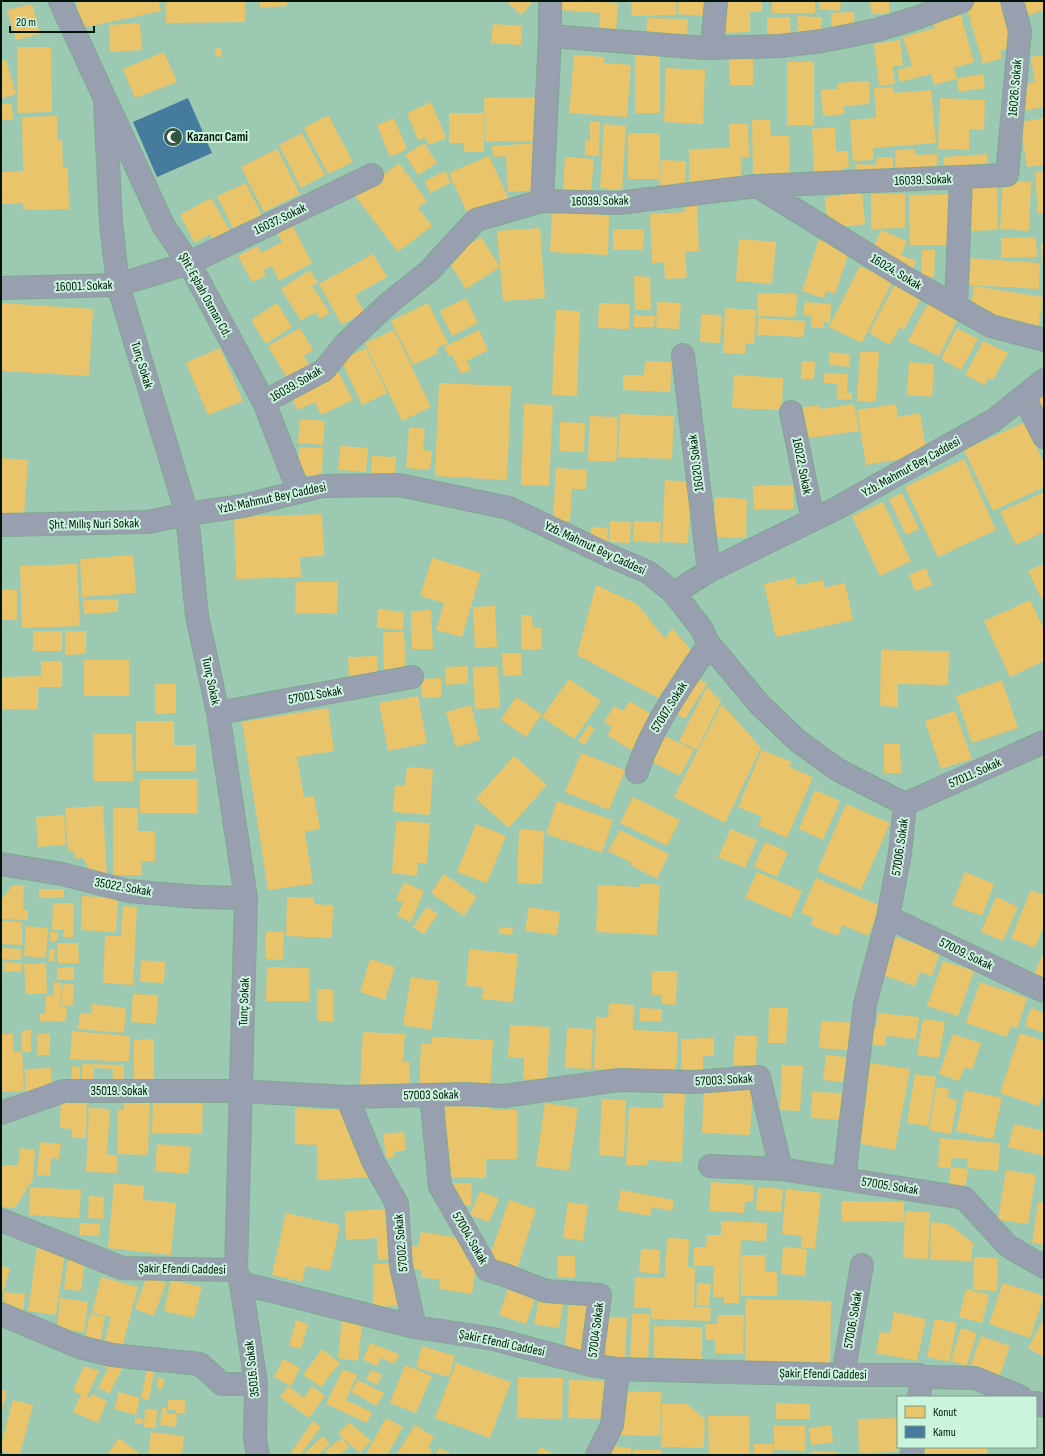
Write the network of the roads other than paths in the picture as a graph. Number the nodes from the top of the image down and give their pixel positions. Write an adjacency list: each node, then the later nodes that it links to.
1 (60, 1): 8 (street, Şht. Eşbah Osman Cd.)
2 (550, 1): 6 (street)
3 (716, 1): 7 (street)
4 (962, 1): 7 (street)
5 (1012, 1): 10 (street, 16026. Sokak)
6 (550, 36): 7 (street); 13 (street)
7 (712, 47)
8 (105, 101): 14 (street, Şht. Eşbah Osman Cd.); 15 (street, Tunç Sokak)
9 (372, 175): 14 (street, 16037. Sokak)
10 (1007, 175): 11 (street, 16039. Sokak)
11 (961, 178): 12 (street, 16039. Sokak); 17 (street)
12 (757, 186): 13 (street, 16039. Sokak); 17 (street, 16024. Sokak)
13 (542, 201): 22 (street, 16039. Sokak)
14 (189, 263): 15 (street, 16001. Sokak); 22 (street, Şht. Eşbah Osman Cd.)
15 (118, 285): 16 (street, 16001. Sokak); 26 (street, Tunç Sokak)
16 (1, 288)
17 (956, 306): 18 (street, 16024. Sokak)
18 (1044, 340)
19 (683, 355): 29 (street, 16020. Sokak)
20 (1044, 380): 21 (street, Yzb. Mahmut Bey Caddesi)
21 (1024, 397): 24 (street); 27 (street, Yzb. Mahmut Bey Caddesi)
22 (264, 402): 25 (street, Şht. Eşbah Osman Cd.)
23 (791, 412): 27 (street, 16022. Sokak)
24 (1044, 437)
25 (299, 492): 26 (street, Yzb. Mahmut Bey Caddesi); 30 (street, Yzb. Mahmut Bey Caddesi)
26 (187, 514): 28 (street, Şht. Mıllış Nuri Sokak); 33 (street, Tunç Sokak)
27 (813, 520): 29 (street, Yzb. Mahmut Bey Caddesi)
28 (1, 526)
29 (709, 571): 30 (street, Yzb. Mahmut Bey Caddesi)
30 (674, 593): 31 (street, 57006. Sokak)
31 (709, 644): 35 (street, 57007. Sokak); 36 (street, 57006. Sokak)
32 (412, 677): 33 (street, 57001 Sokak)
33 (218, 713): 38 (street, Tunç Sokak)
34 (1044, 742): 36 (street, 57011. Sokak)
35 (637, 772)
36 (905, 804): 39 (street, 57006. Sokak)
37 (1, 864): 38 (street, 35022. Sokak)
38 (246, 898): 42 (street, Tunç Sokak)
39 (888, 917): 40 (street, 57009. Sokak); 48 (street, 57006. Sokak)
40 (1044, 991)
41 (619, 1080): 43 (street, 57003 Sokak); 47 (street, 57003. Sokak)
42 (241, 1091): 44 (street, 57003 Sokak); 45 (street, 35019. Sokak); 52 (street, Tunç Sokak)
43 (431, 1095): 44 (street, 57003 Sokak); 53 (street, 57004. Sokak)
44 (346, 1096): 55 (street, 57002. Sokak)
45 (1, 1113)
46 (710, 1166): 47 (street, 57005. Sokak)
47 (781, 1169): 48 (street, 57005. Sokak)
48 (844, 1179): 51 (street, 57005. Sokak)
49 (1, 1220): 52 (street, Şakir Efendi Caddesi)
50 (862, 1265): 58 (street, 57006. Sokak)
51 (1044, 1267)
52 (239, 1277): 55 (street, Şakir Efendi Caddesi); 59 (street, 35016. Sokak)
53 (600, 1295): 56 (street, 57004 Sokak)
54 (1, 1314): 59 (street)
55 (415, 1327): 56 (street, Şakir Efendi Caddesi)
56 (591, 1365): 57 (street, Şakir Efendi Caddesi)
57 (618, 1369): 58 (street, Şakir Efendi Caddesi); 63 (street)
58 (843, 1375): 60 (street, Şakir Efendi Caddesi)
59 (256, 1384): 62 (street, 35016. Sokak)
60 (921, 1387): 61 (street, Şakir Efendi Caddesi)
61 (1019, 1396)
62 (258, 1455)
63 (597, 1455)

